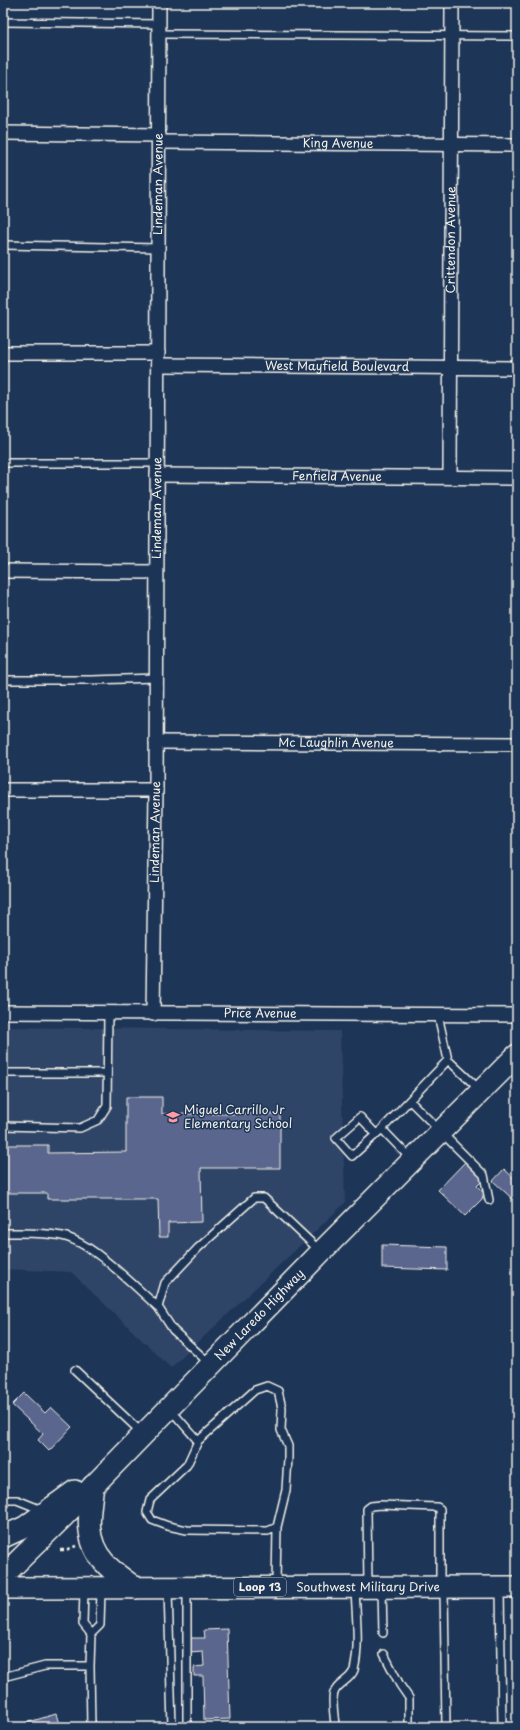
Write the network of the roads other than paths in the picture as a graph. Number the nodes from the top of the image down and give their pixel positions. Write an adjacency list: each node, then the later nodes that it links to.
1 (159, 3): 4 (street, Lindeman Avenue)
2 (452, 3): 5 (street, Crittendon Avenue)
3 (3, 22): 4 (lane)
4 (159, 29): 5 (lane); 8 (street, Lindeman Avenue)
5 (452, 36): 6 (lane); 9 (street, Crittendon Avenue)
6 (517, 36)
7 (3, 133): 8 (street, King Avenue)
8 (159, 138): 9 (street, King Avenue); 12 (street, Lindeman Avenue)
9 (451, 145): 10 (street, King Avenue); 15 (street, Crittendon Avenue)
10 (517, 145)
11 (3, 245): 12 (lane)
12 (159, 248): 14 (street, Lindeman Avenue)
13 (3, 353): 14 (street, West Mayfield Boulevard)
14 (158, 359): 15 (street, West Mayfield Boulevard); 18 (street, Lindeman Avenue)
15 (451, 367): 16 (street, West Mayfield Boulevard); 19 (street, Crittendon Avenue)
16 (517, 368)
17 (3, 462): 18 (lane)
18 (157, 469): 19 (street, Fenfield Avenue); 22 (street, Lindeman Avenue)
19 (450, 477): 20 (street, Fenfield Avenue)
20 (517, 478)
21 (3, 571): 22 (street)
22 (156, 572): 23 (street, Lindeman Avenue)
23 (156, 678): 24 (lane); 25 (street, Lindeman Avenue)
24 (3, 680)
25 (156, 742): 26 (street, Mc Laughlin Avenue); 28 (street, Lindeman Avenue)
26 (517, 744)
27 (3, 790): 28 (street)
28 (156, 790): 31 (street, Lindeman Avenue)
29 (3, 1012): 30 (street, Price Avenue)
30 (108, 1013): 31 (street, Price Avenue); 36 (lane)
31 (153, 1014): 32 (street, Price Avenue)
32 (438, 1015): 33 (street, Price Avenue); 35 (lane)
33 (517, 1015)
34 (517, 1055): 38 (main road, New Laredo Highway)
35 (448, 1060): 38 (lane); 39 (lane)
36 (107, 1073): 37 (lane); 40 (lane)
37 (3, 1074)
38 (481, 1091): 42 (main road, New Laredo Highway)
39 (410, 1101): 41 (lane); 42 (lane)
40 (3, 1126)
41 (382, 1129): 43 (lane); 44 (lane)
42 (441, 1132): 44 (main road, New Laredo Highway); 45 (lane)
43 (376, 1134): 43 (lane)
44 (412, 1161): 47 (main road, New Laredo Highway)
45 (489, 1200)
46 (3, 1233): 48 (lane)
47 (321, 1252): 48 (lane); 49 (main road, New Laredo Highway)
48 (158, 1307): 49 (lane)
49 (211, 1365): 51 (main road, New Laredo Highway)
50 (75, 1370): 52 (lane)
51 (168, 1408): 52 (main road, New Laredo Highway); 53 (lane)
52 (143, 1434): 54 (main road, New Laredo Highway)
53 (198, 1441): 58 (lane); 58 (lane)
54 (124, 1454): 55 (main road, New Laredo Highway); 57 (main road)
55 (93, 1486): 57 (main road, New Laredo Highway); 67 (main road)
56 (3, 1500): 57 (lane)
57 (55, 1514): 59 (main road); 60 (main road, New Laredo Highway)
58 (277, 1527): 61 (lane)
59 (3, 1537)
60 (3, 1576)
61 (276, 1587): 62 (main road, Southwest Military Drive / Loop 13); 68 (main road, Southwest Military Drive / Loop 13)
62 (368, 1587): 63 (main road, Southwest Military Drive / Loop 13); 63 (lane); 69 (lane); 77 (lane)
63 (442, 1587): 64 (main road, Southwest Military Drive / Loop 13); 79 (lane)
64 (509, 1587): 80 (lane)
65 (3, 1588): 66 (main road, Southwest Military Drive / Loop 13)
66 (92, 1588): 67 (main road, Southwest Military Drive / Loop 13); 70 (lane); 70 (lane)
67 (135, 1588): 68 (main road, Southwest Military Drive / Loop 13)
68 (178, 1588): 75 (lane); 76 (lane)
69 (383, 1633)
70 (91, 1634): 72 (lane)
71 (384, 1654): 78 (lane)
72 (90, 1666): 73 (lane); 74 (lane)
73 (3, 1677)
74 (91, 1727)
75 (172, 1727)
76 (187, 1727)
77 (335, 1727)
78 (409, 1727)
79 (446, 1727)
80 (502, 1727)

